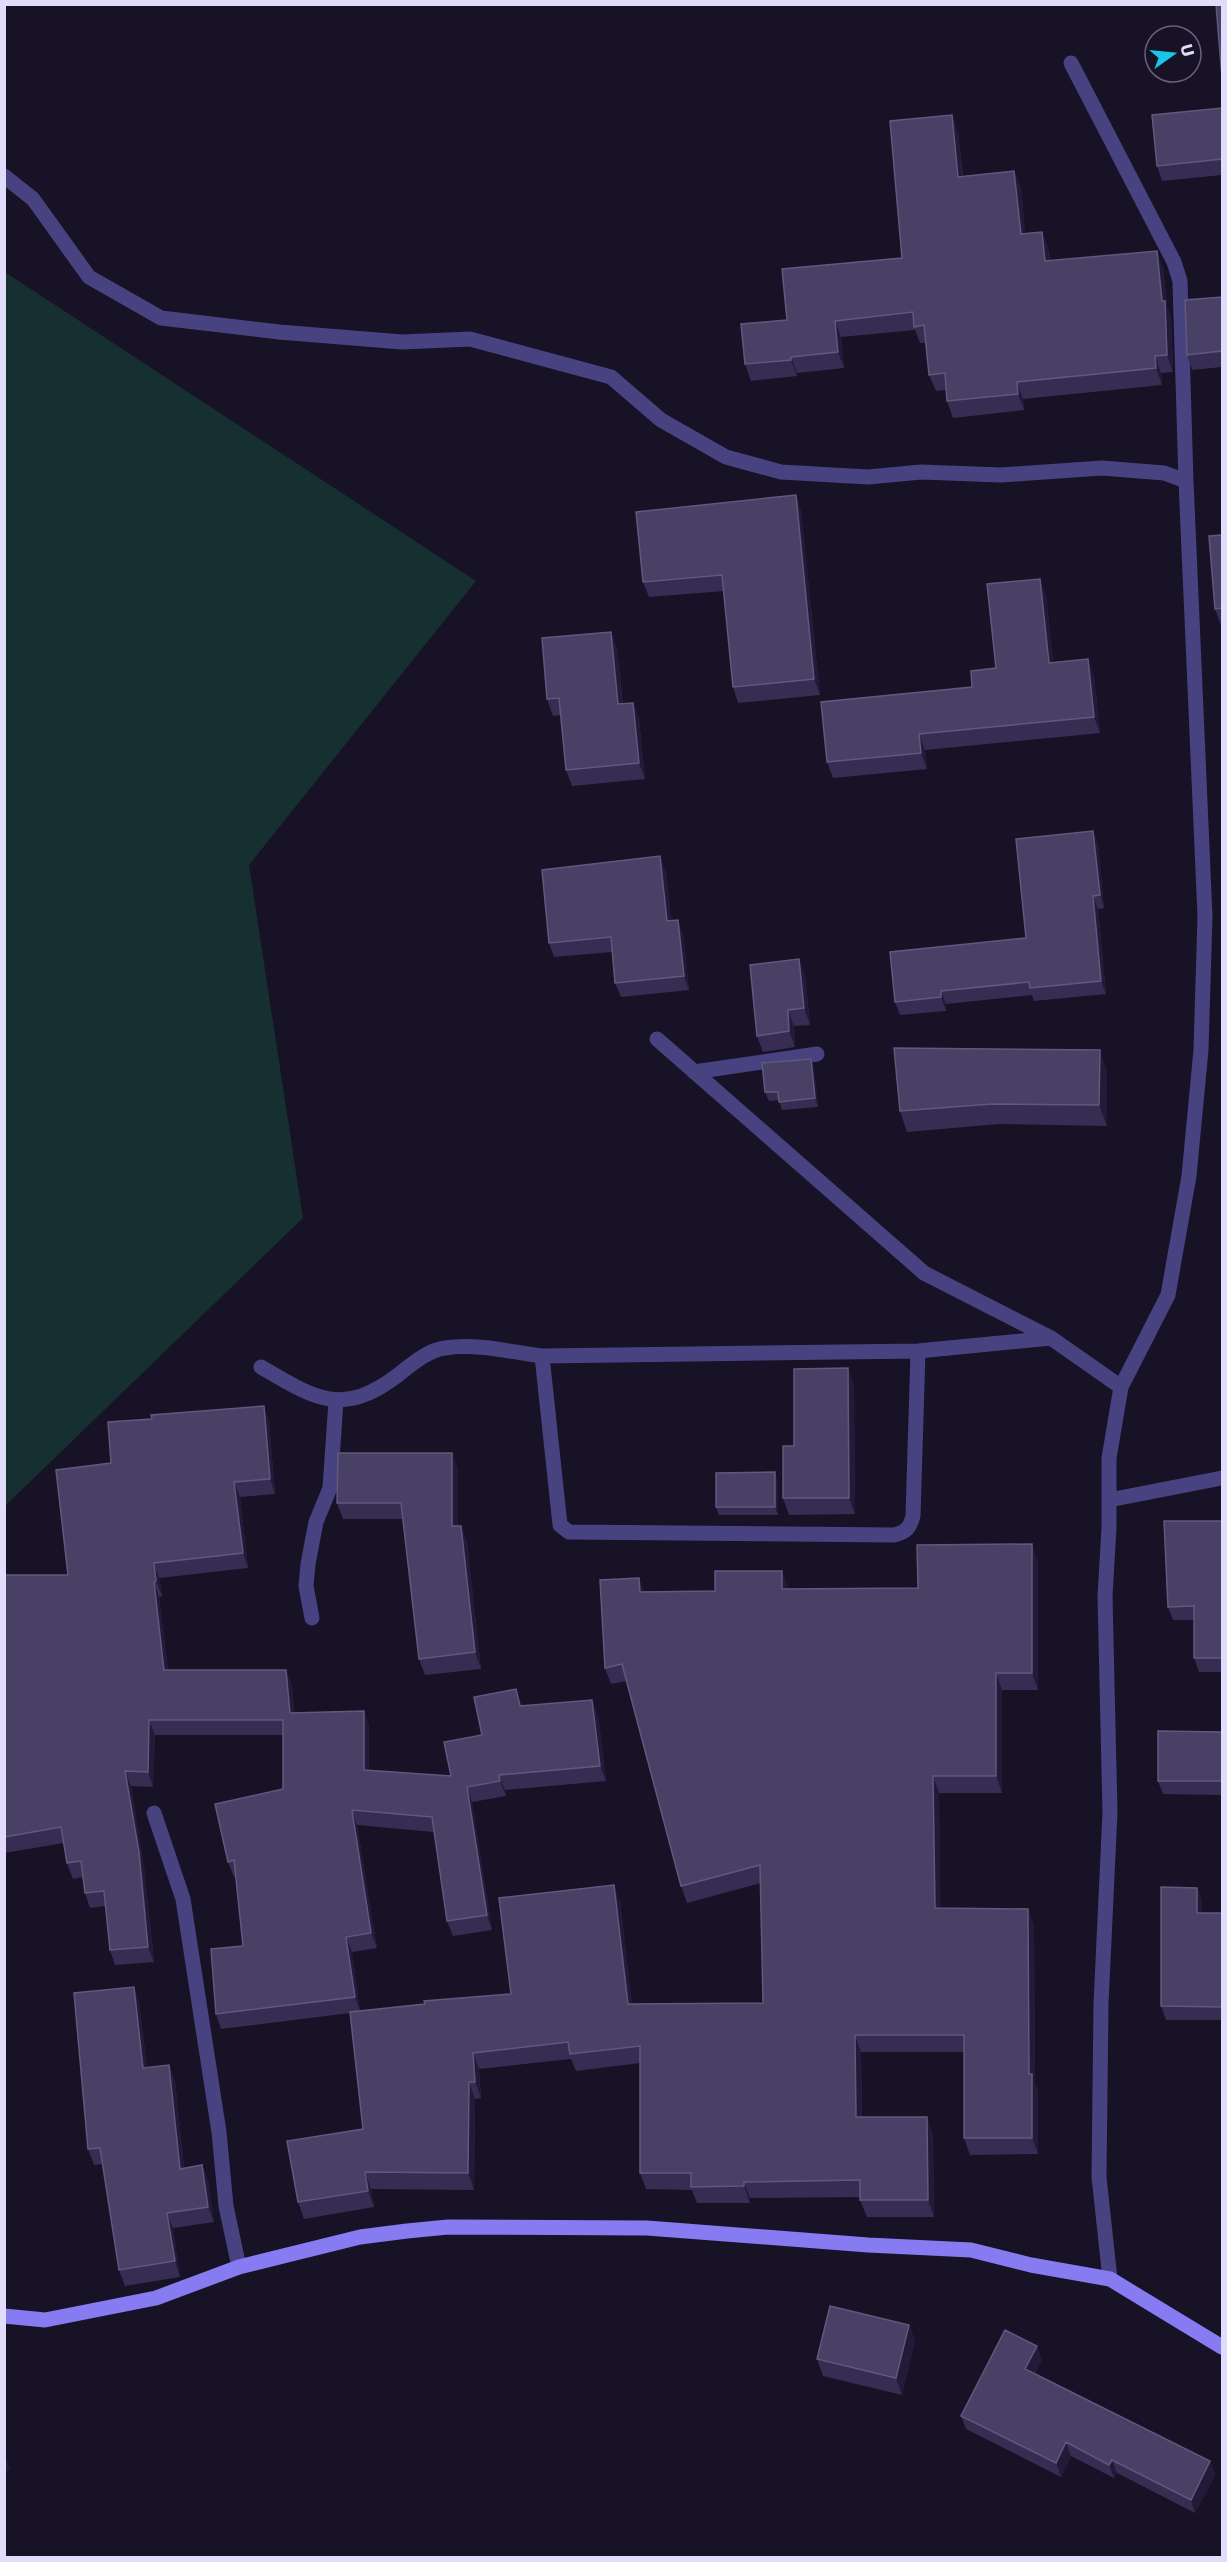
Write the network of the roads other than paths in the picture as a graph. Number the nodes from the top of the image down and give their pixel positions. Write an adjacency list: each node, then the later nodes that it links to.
1 (1071, 63): 3 (street)
2 (4, 176): 3 (street)
3 (1186, 481): 11 (street)
4 (657, 1040): 6 (street)
5 (817, 1054): 6 (street)
6 (694, 1072): 7 (street)
7 (1051, 1338): 8 (street); 11 (street)
8 (918, 1351): 9 (street); 9 (street)
9 (542, 1356): 12 (street)
10 (261, 1367): 12 (street)
11 (1121, 1387): 14 (street)
12 (336, 1401): 15 (street)
13 (1222, 1478): 14 (street)
14 (1109, 1500): 18 (street)
15 (312, 1618)
16 (153, 1813): 17 (street)
17 (239, 2267): 18 (main road); 19 (main road)
18 (1110, 2279): 20 (main road)
19 (4, 2316)
20 (1222, 2347)

